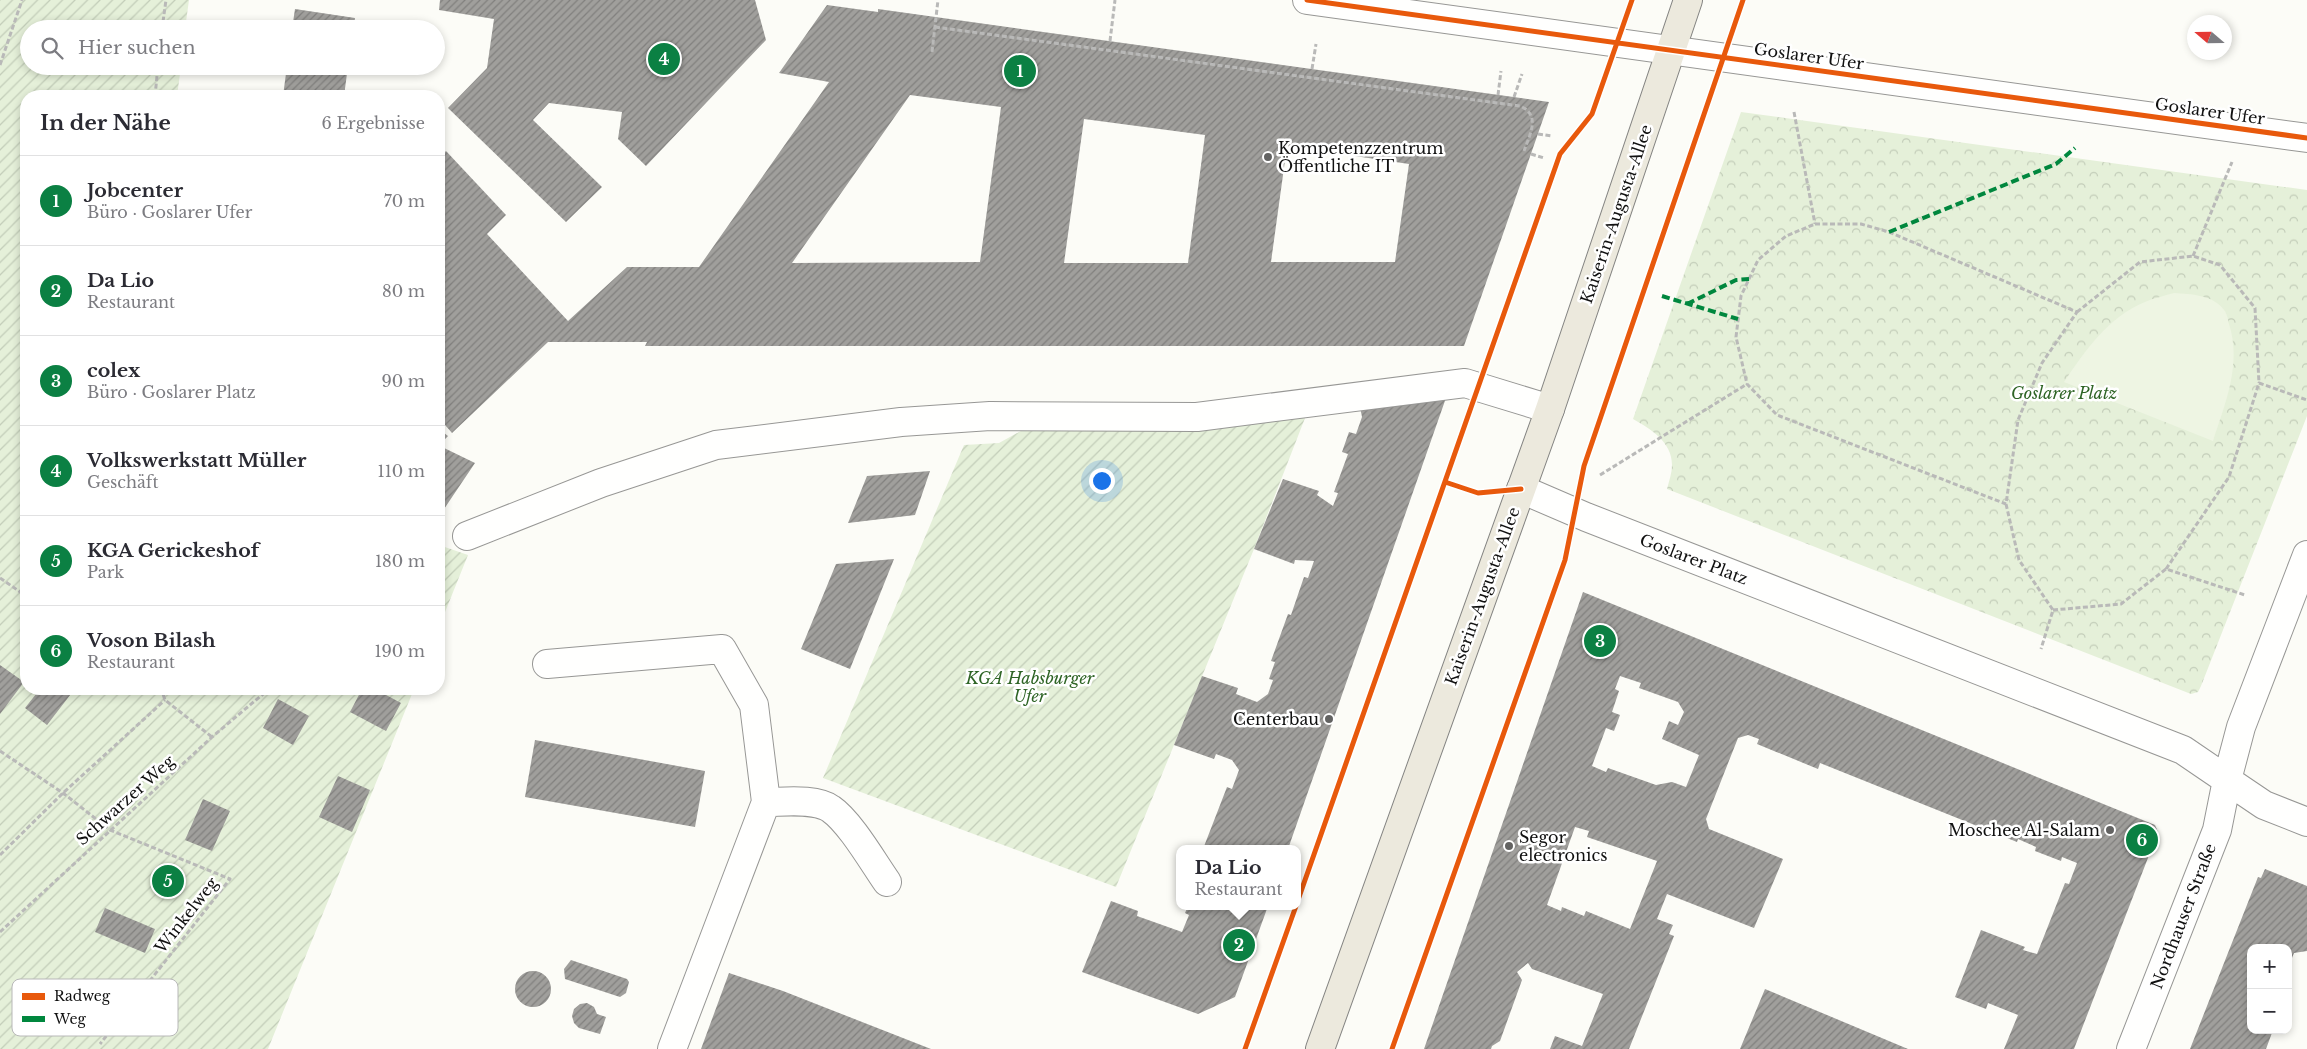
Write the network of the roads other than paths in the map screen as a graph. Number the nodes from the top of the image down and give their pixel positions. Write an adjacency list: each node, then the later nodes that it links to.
1 (1307, 0): 3 (street, Goslarer Ufer)
2 (1688, 0): 3 (main road, Kaiserin-Augusta-Allee)
3 (1671, 50): 4 (street, Goslarer Ufer); 5 (main road, Kaiserin-Augusta-Allee)
4 (2307, 138)
5 (1550, 409): 6 (main road, Kaiserin-Augusta-Allee); 7 (street)
6 (1521, 489): 10 (street, Goslarer Platz); 15 (main road, Kaiserin-Augusta-Allee)
7 (467, 536)
8 (2307, 555): 10 (street)
9 (547, 664): 11 (street)
10 (2227, 780): 12 (street, Goslarer Platz); 16 (street, Nordhauser Straße)
11 (766, 802): 13 (street); 14 (street)
12 (2307, 822)
13 (888, 882)
14 (672, 1049)
15 (1320, 1049)
16 (2130, 1049)

